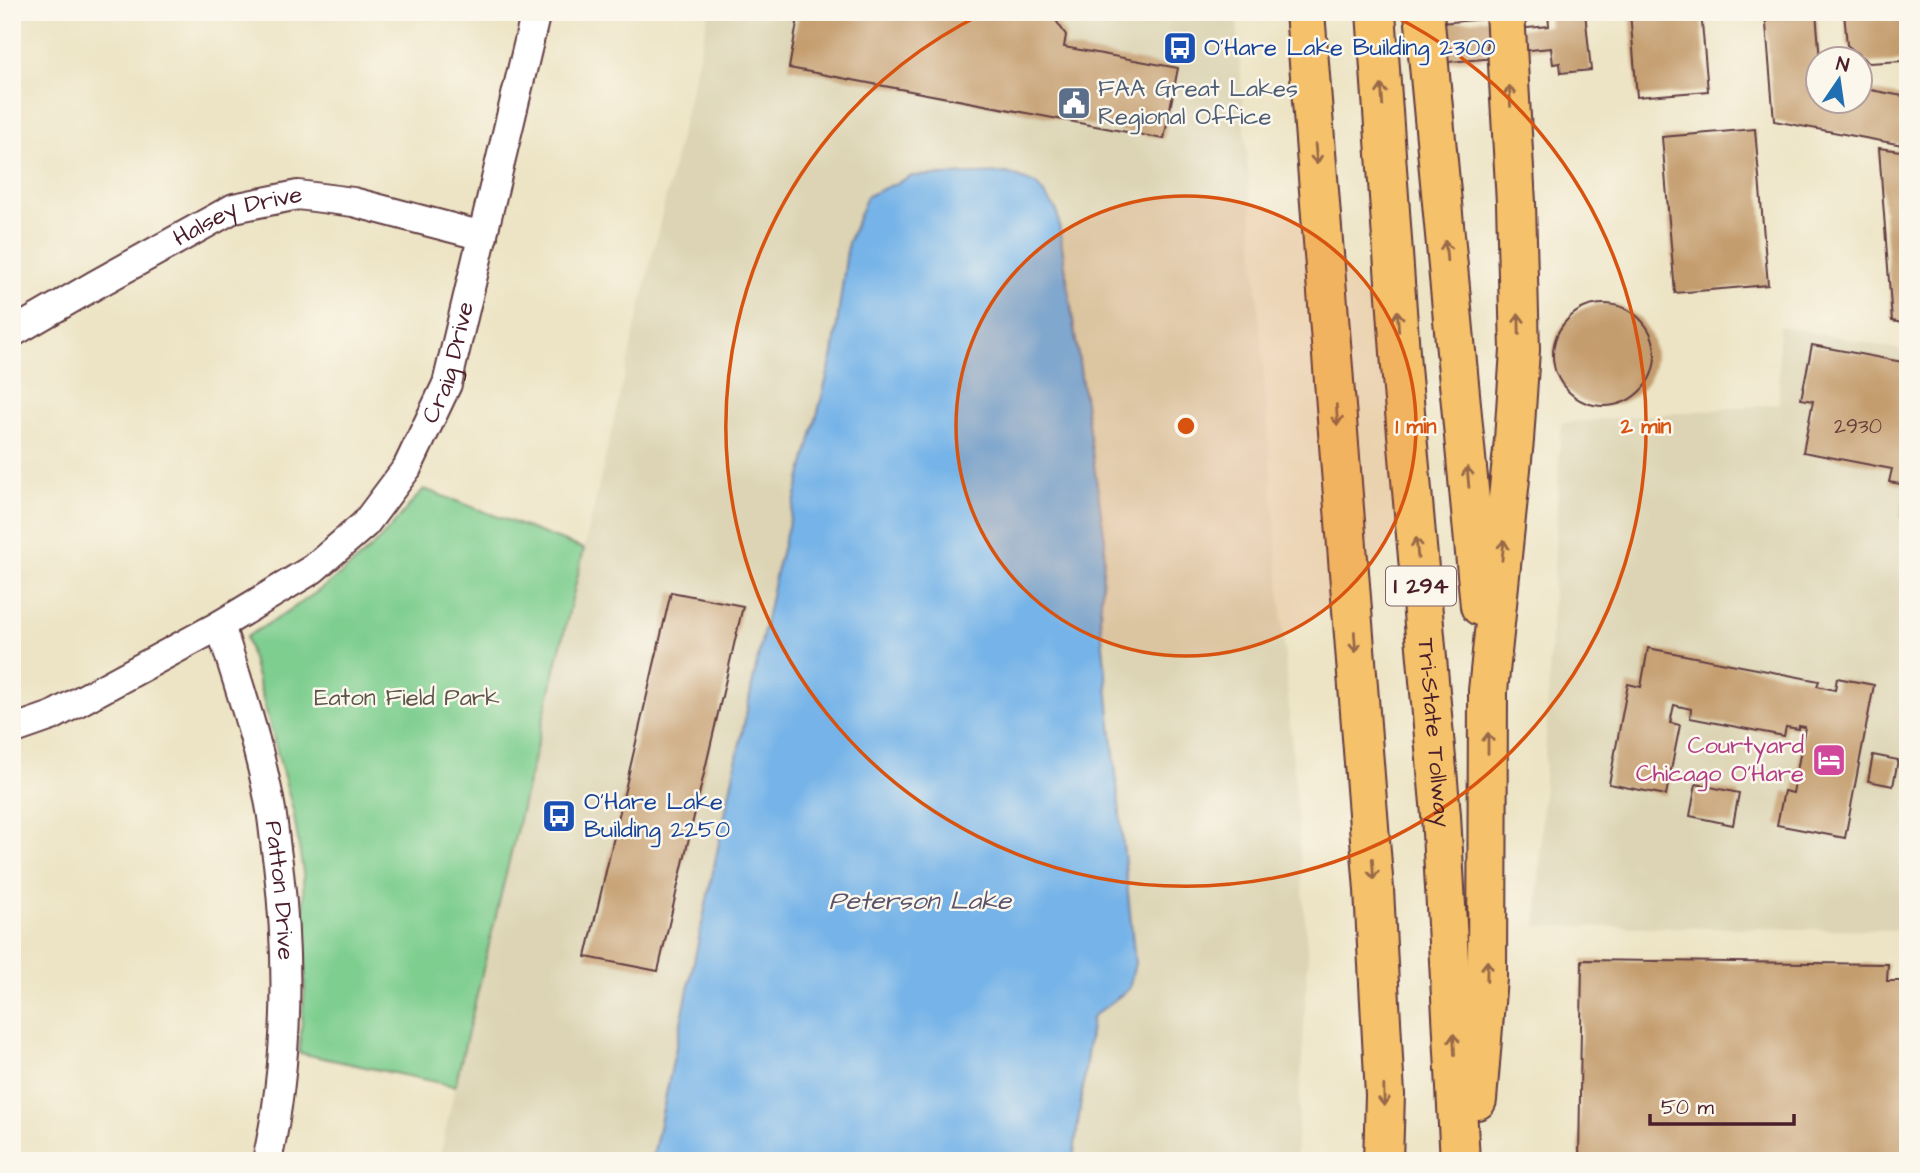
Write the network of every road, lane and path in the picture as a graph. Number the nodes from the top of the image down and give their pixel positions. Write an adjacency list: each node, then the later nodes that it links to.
1 (536, 12): 6 (street, Craig Drive)
2 (1305, 12): 12 (highway, I 294, one-way to 12)
3 (1376, 12): 13 (highway, Tri-State Tollway / I 294, one-way to 3)
4 (1424, 12): 9 (highway, one-way to 4)
5 (1505, 12): 9 (highway, one-way to 5)
6 (483, 236): 7 (street, Halsey Drive); 8 (street, Craig Drive)
7 (12, 333)
8 (220, 625): 10 (street, Craig Drive); 11 (street, Patton Drive)
9 (1488, 691): 14 (highway, one-way to 9)
10 (12, 730)
11 (267, 1161)
12 (1383, 1161)
13 (1460, 1161)
14 (1472, 1161)

